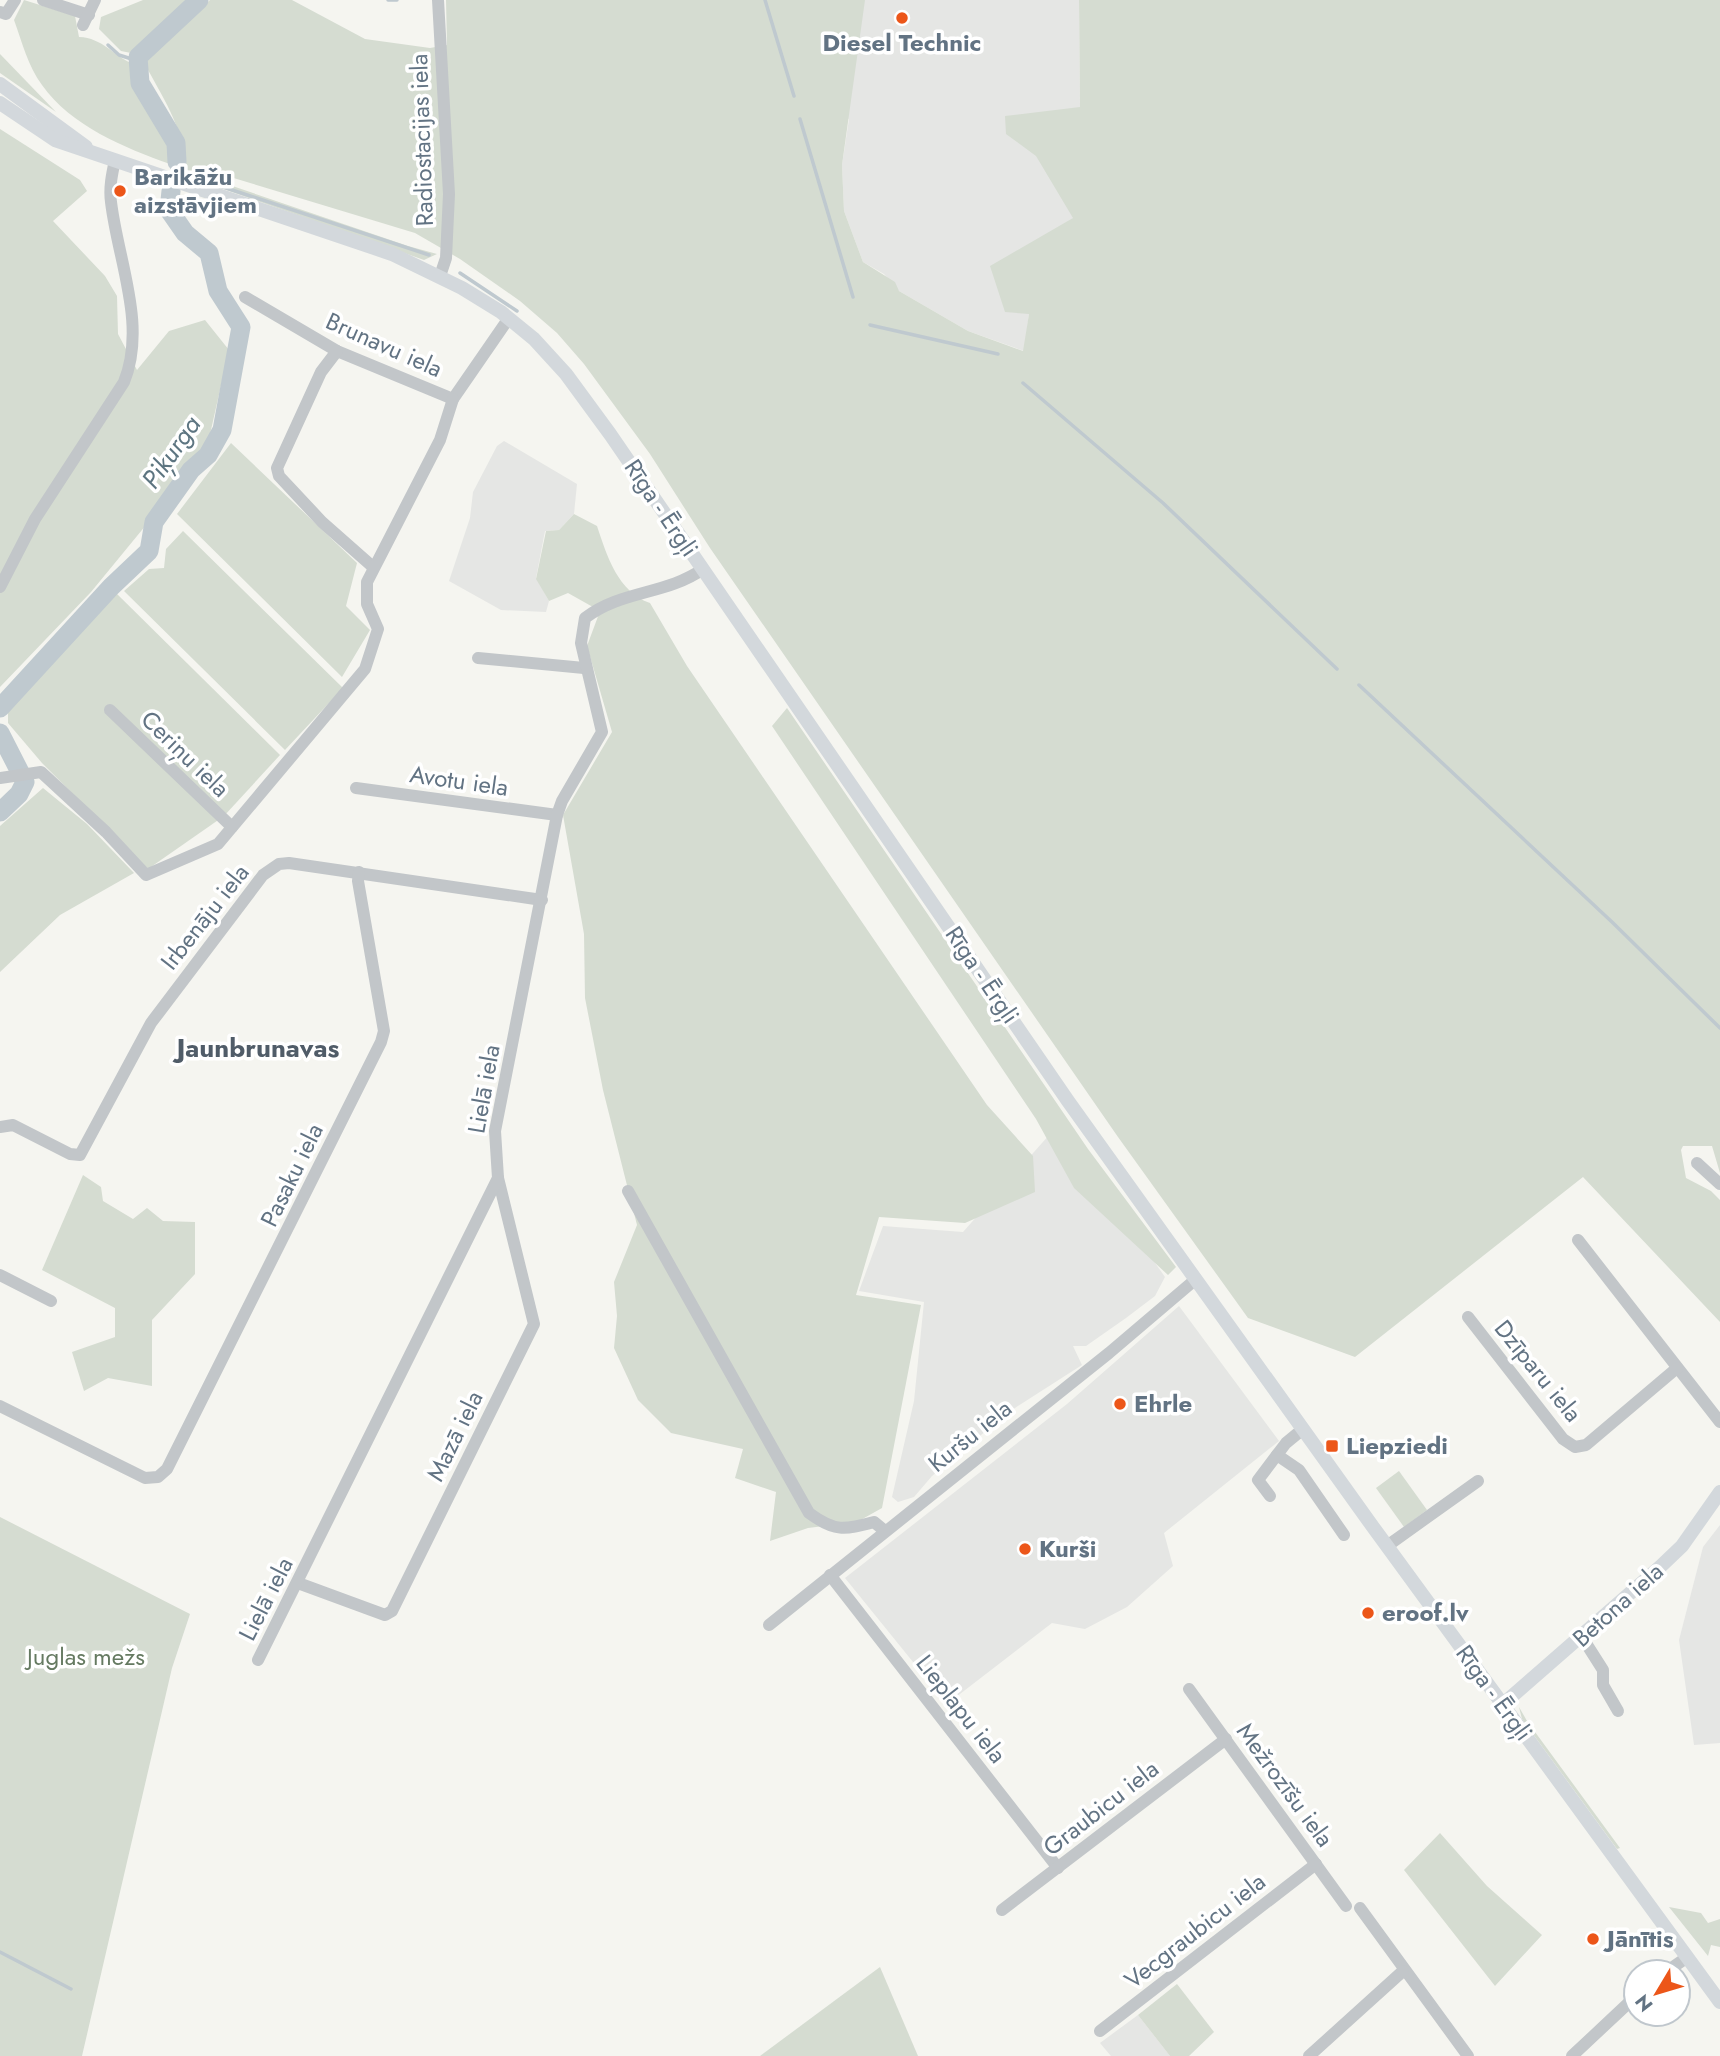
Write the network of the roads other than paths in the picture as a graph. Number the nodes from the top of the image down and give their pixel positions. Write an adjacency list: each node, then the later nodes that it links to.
1 (15, 0): 5 (street)
2 (43, 0): 3 (street)
3 (95, 0)
4 (438, 0): 10 (street, Radiostacijas iela)
5 (3, 13)
6 (0, 84): 8 (main road, Rīga - Ērgļi)
7 (0, 103): 8 (main road, Rīga - Ērgļi)
8 (90, 150): 9 (main road, Rīga - Ērgļi)
9 (115, 159): 10 (main road, Rīga - Ērgļi); 17 (street)
10 (440, 276): 12 (main road, Rīga - Ērgļi)
11 (245, 297): 13 (street, Brunavu iela)
12 (509, 318): 14 (street, Brunavu iela); 16 (main road, Rīga - Ērgļi)
13 (337, 351): 14 (street, Brunavu iela); 15 (street)
14 (453, 399): 15 (street)
15 (373, 567): 24 (street)
16 (703, 569): 19 (street, Lielā iela); 34 (main road, Rīga - Ērgļi)
17 (0, 587)
18 (478, 658): 19 (street)
19 (584, 668): 23 (street, Lielā iela)
20 (110, 710): 24 (street, Ceriņu iela)
21 (0, 778): 24 (street)
22 (356, 788): 23 (street, Avotu iela)
23 (557, 816): 26 (street, Lielā iela)
24 (232, 827)
25 (359, 872): 26 (street, Irbenāju iela); 27 (street, Irbenāju iela); 38 (street, Pasaku iela)
26 (542, 900): 29 (street, Lielā iela)
27 (0, 1127)
28 (1697, 1163): 30 (street)
29 (498, 1178): 49 (street, Lielā iela); 49 (street, Mazā iela)
30 (1720, 1184)
31 (628, 1191): 45 (street)
32 (1578, 1240): 37 (street)
33 (0, 1275): 35 (street)
34 (1196, 1279): 40 (main road, Rīga - Ērgļi); 45 (street, Kuršu iela)
35 (51, 1301)
36 (1468, 1317): 37 (street, Dzīparu iela)
37 (1677, 1368): 39 (street)
38 (0, 1406)
39 (1720, 1422)
40 (1303, 1429): 41 (street); 47 (main road, Rīga - Ērgļi)
41 (1277, 1455): 44 (street); 46 (street)
42 (1478, 1481): 47 (street)
43 (1720, 1492): 51 (main road, Betona iela)
44 (1270, 1496)
45 (885, 1531): 48 (street, Kuršu iela)
46 (1344, 1535)
47 (1387, 1546): 54 (main road, Rīga - Ērgļi)
48 (830, 1575): 50 (street, Kuršu iela); 58 (street, Lieplapu iela)
49 (298, 1583): 52 (street, Lielā iela)
50 (769, 1625)
51 (1581, 1637): 54 (main road, Betona iela); 55 (street)
52 (258, 1660)
53 (1189, 1689): 56 (street, Mežrozīšu iela)
54 (1503, 1705): 62 (main road, Rīga - Ērgļi)
55 (1618, 1710)
56 (1226, 1739): 57 (street, Mežrozīšu iela); 58 (street, Graubicu iela)
57 (1316, 1864): 59 (street, Mežrozīšu iela); 67 (street, Vecgraubicu iela)
58 (1058, 1868): 61 (street, Graubicu iela)
59 (1346, 1906)
60 (1360, 1908): 64 (street)
61 (1002, 1910)
62 (1686, 1958)
63 (1692, 1966): 65 (main road, Rīga - Ērgļi)
64 (1403, 1971): 68 (street); 69 (street)
65 (1720, 2002)
66 (1622, 2009): 70 (street)
67 (1100, 2031)
68 (1309, 2056)
69 (1468, 2056)
70 (1572, 2056)

